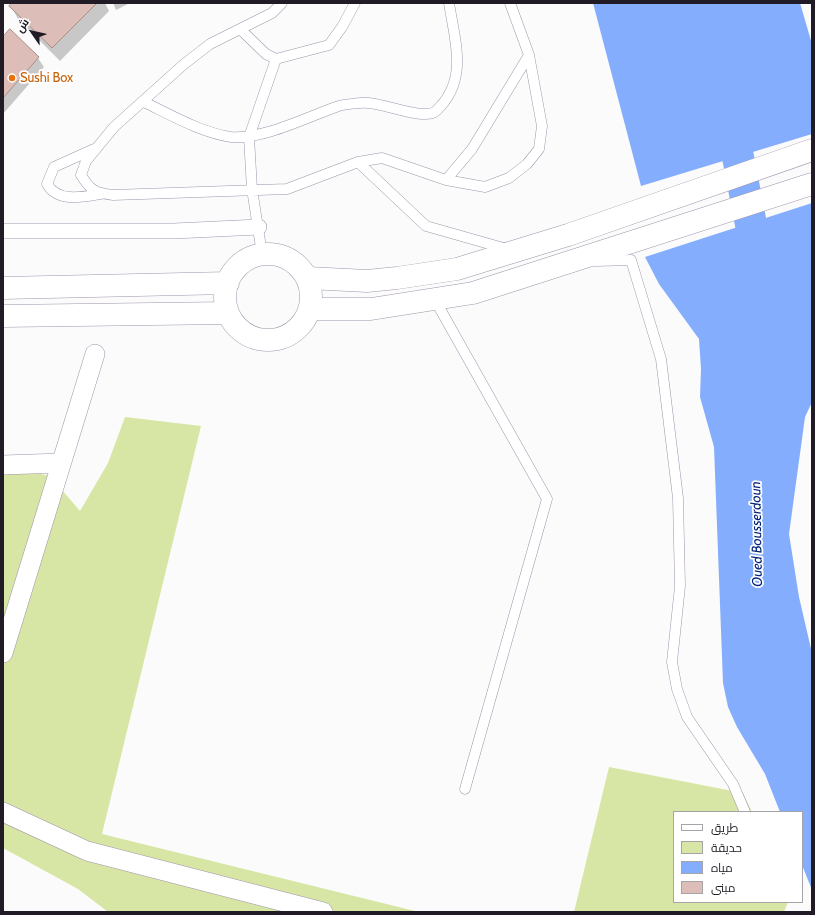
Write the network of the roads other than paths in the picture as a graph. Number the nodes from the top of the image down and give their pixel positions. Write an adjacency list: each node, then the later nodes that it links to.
1 (282, 3): 5 (lane)
2 (355, 3): 7 (lane)
3 (449, 3): 9 (lane)
4 (510, 3): 6 (lane)
5 (240, 29): 7 (lane); 8 (lane)
6 (529, 55): 13 (lane); 13 (lane)
7 (276, 59): 9 (lane)
8 (144, 102): 9 (lane); 10 (lane)
9 (249, 137): 15 (lane)
10 (99, 146): 16 (lane); 16 (lane)
11 (812, 150): 19 (main road)
12 (358, 162): 13 (lane); 15 (lane); 19 (lane)
13 (446, 180)
14 (812, 184): 21 (main road)
15 (252, 189): 16 (lane); 17 (lane)
16 (101, 194)
17 (259, 227): 18 (street); 20 (lane)
18 (3, 231)
19 (515, 252): 22 (main road)
20 (262, 254): 22 (main road); 23 (main road)
21 (576, 261): 25 (main road); 34 (lane)
22 (308, 278): 26 (main road)
23 (228, 283): 24 (main road); 27 (main road)
24 (3, 288)
25 (435, 300): 26 (main road); 33 (lane)
26 (310, 309): 27 (main road)
27 (227, 313): 28 (main road)
28 (3, 316)
29 (95, 354): 30 (street)
30 (61, 463): 31 (street); 32 (street)
31 (3, 465)
32 (3, 652)
33 (465, 789)
34 (745, 811)
35 (3, 812): 36 (street)
36 (323, 912)

